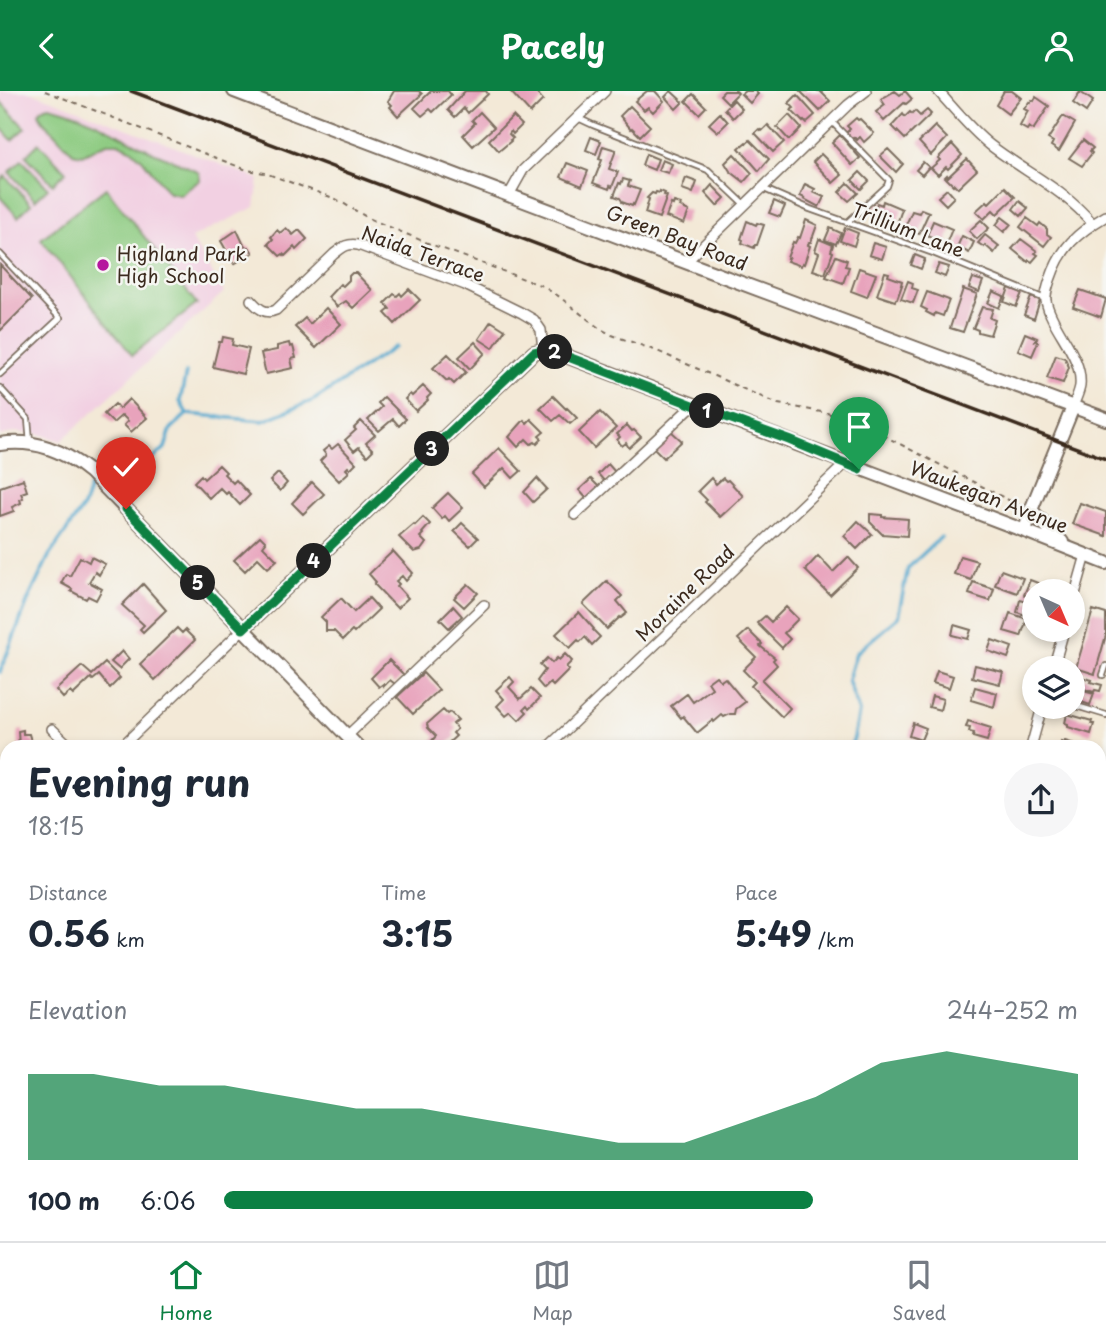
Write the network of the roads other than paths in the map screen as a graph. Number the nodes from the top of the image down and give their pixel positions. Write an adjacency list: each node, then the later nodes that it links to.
1 (234, 91): 5 (street, Green Bay Road)
2 (606, 91): 6 (street)
3 (866, 91): 7 (street)
4 (938, 91): 13 (street)
5 (251, 94): 9 (street, Green Bay Road)
6 (578, 118): 9 (street); 10 (lane)
7 (831, 121): 8 (street); 12 (lane)
8 (761, 188): 10 (street); 12 (lane, Trillium Lane)
9 (509, 195): 15 (street, Green Bay Road)
10 (744, 204): 15 (street)
11 (1106, 216): 13 (street)
12 (848, 222): 16 (lane, Trillium Lane)
13 (1093, 223): 16 (street)
14 (0, 254): 19 (lane)
15 (686, 262): 22 (street, Green Bay Road)
16 (1045, 299): 22 (street)
17 (251, 300): 18 (street, Naida Terrace)
18 (543, 350): 21 (street, Waukegan Avenue); 35 (street)
19 (0, 374)
20 (0, 388): 24 (lane)
21 (693, 405): 26 (street, Waukegan Avenue); 28 (street)
22 (1073, 407): 23 (street, Green Bay Road); 27 (street)
23 (1106, 419)
24 (30, 443): 25 (street); 35 (street)
25 (0, 444)
26 (845, 464): 29 (street, Waukegan Avenue); 46 (street, Moraine Road)
27 (1031, 510): 29 (street); 30 (street)
28 (575, 515)
29 (1025, 531): 30 (street, Waukegan Avenue)
30 (1073, 550): 31 (street, Waukegan Avenue)
31 (1086, 555): 32 (street, Waukegan Avenue); 33 (street)
32 (1106, 563)
33 (1079, 579)
34 (484, 605): 42 (street)
35 (243, 629): 42 (street); 44 (street)
36 (1106, 666): 37 (lane)
37 (1103, 674)
38 (1085, 709): 39 (lane)
39 (1106, 715)
40 (1039, 719): 47 (street)
41 (52, 729): 43 (street)
42 (347, 736): 45 (street)
43 (64, 740)
44 (128, 740)
45 (351, 740)
46 (555, 740)
47 (1033, 740)

